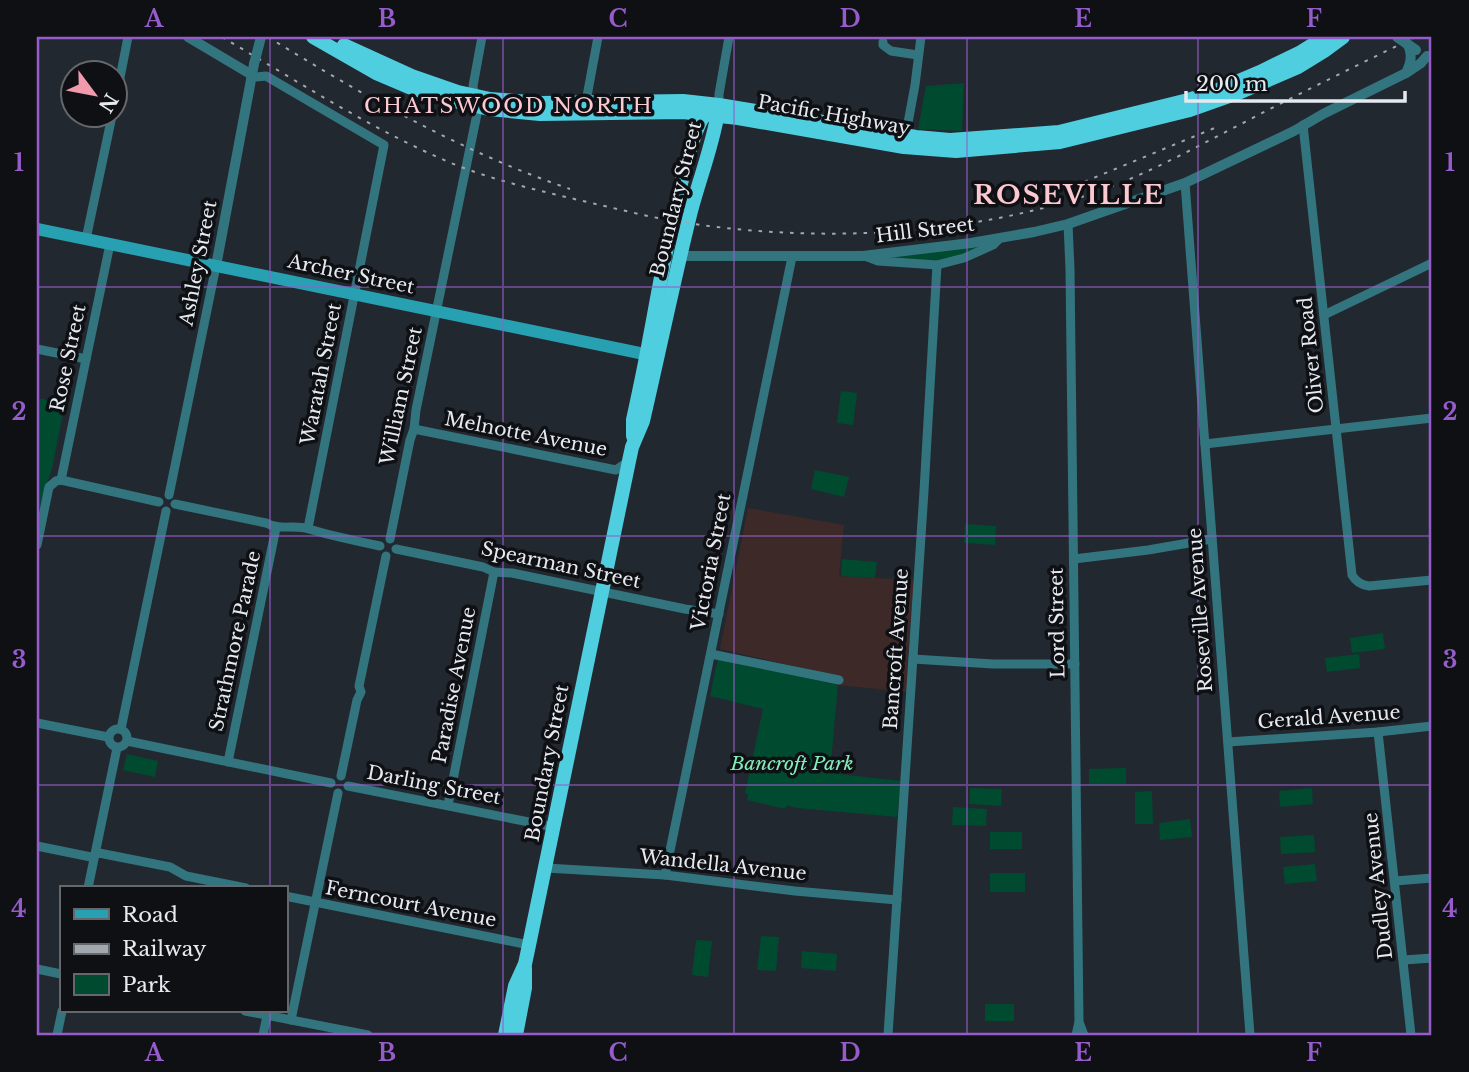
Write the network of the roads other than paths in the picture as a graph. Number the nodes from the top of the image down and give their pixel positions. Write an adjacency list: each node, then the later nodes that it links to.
1 (128, 37): 17 (street)
2 (188, 37): 18 (street)
3 (261, 37): 18 (street, Ashley Street, bridge)
4 (313, 37): 20 (highway, Pacific Highway)
5 (331, 37): 20 (highway, Pacific Highway)
6 (482, 37): 20 (street, William Street)
7 (598, 37): 21 (street)
8 (729, 37): 22 (street)
9 (920, 37): 15 (street)
10 (1325, 37): 25 (highway, Pacific Highway)
11 (1343, 37): 25 (highway, Pacific Highway)
12 (1397, 37): 14 (street, bridge)
13 (883, 42): 15 (street)
14 (1411, 48): 16 (street); 19 (street)
15 (918, 55): 25 (street)
16 (1430, 57): 19 (street, Hill Street)
17 (123, 60)
18 (253, 69): 37 (street, Ashley Street); 38 (street, Waratah Street)
19 (1406, 73): 23 (street, Hill Street)
20 (475, 101): 21 (highway, Pacific Highway); 39 (street, William Street)
21 (585, 107): 22 (highway, Pacific Highway)
22 (713, 111): 25 (highway, Pacific Highway); 32 (highway, Boundary Street); 42 (highway, Boundary Street)
23 (1303, 125): 26 (street, Hill Street); 40 (street, Oliver Road)
24 (109, 130): 30 (street)
25 (905, 141)
26 (1185, 183): 27 (street, Hill Street); 47 (street, Roseville Avenue)
27 (1068, 224): 29 (street, Hill Street); 62 (street, Lord Street)
28 (37, 229): 30 (main road, Archer Street)
29 (1000, 238): 33 (street, Hill Street); 36 (street)
30 (86, 239): 31 (main road, Archer Street)
31 (110, 244): 37 (main road, Archer Street); 43 (street, Rose Street)
32 (680, 256): 34 (street, Hill Street); 42 (highway, Boundary Street)
33 (863, 256): 34 (street, Hill Street); 36 (street)
34 (792, 257): 66 (street, Victoria Street)
35 (1432, 264): 40 (street)
36 (937, 265): 68 (street, Bancroft Avenue)
37 (216, 266): 38 (main road, Archer Street); 50 (street, Ashley Street)
38 (355, 294): 39 (main road, Archer Street); 55 (street, Waratah Street)
39 (436, 311): 42 (main road, Archer Street); 45 (street, William Street)
40 (1324, 316): 46 (street, Oliver Road)
41 (37, 349): 43 (street)
42 (652, 356): 48 (highway, Boundary Street)
43 (86, 359): 49 (street, Rose Street)
44 (1432, 418): 46 (street)
45 (414, 429): 48 (street, Melnotte Avenue); 56 (street, William Street)
46 (1336, 429): 47 (street); 64 (street, Oliver Road)
47 (1205, 444): 57 (street, Roseville Avenue)
48 (631, 454): 65 (highway, Boundary Street)
49 (61, 480): 51 (street); 58 (street, Rose Street)
50 (169, 495): 51 (street); 52 (street)
51 (159, 502): 53 (street)
52 (175, 504): 53 (street); 54 (street)
53 (166, 511): 73 (street)
54 (276, 527): 55 (street); 79 (street, Strathmore Parade)
55 (308, 528): 59 (street)
56 (390, 539): 59 (street); 60 (street)
57 (1212, 539): 62 (street); 77 (street, Roseville Avenue)
58 (37, 545)
59 (380, 546): 61 (street)
60 (396, 549): 61 (street); 63 (street, Spearman Street)
61 (386, 555): 80 (street)
62 (1074, 559): 69 (street, Lord Street)
63 (495, 572): 65 (street, Spearman Street); 84 (street, Paradise Avenue)
64 (1432, 580)
65 (602, 591): 66 (street, Spearman Street); 85 (highway, Boundary Street)
66 (719, 614): 67 (street, Victoria Street)
67 (711, 654): 70 (street); 89 (street, Victoria Street)
68 (913, 659): 69 (street); 95 (street, Bancroft Avenue)
69 (1075, 664): 107 (street, Lord Street)
70 (839, 680)
71 (37, 723): 75 (street)
72 (1432, 726): 74 (street, Gerald Avenue)
73 (121, 729): 75 (street); 76 (street)
74 (1378, 732): 77 (street, Gerald Avenue); 91 (street, Dudley Avenue)
75 (108, 737): 78 (street)
76 (127, 741): 78 (street); 79 (street)
77 (1228, 742): 116 (street, Roseville Avenue)
78 (117, 748): 87 (street)
79 (228, 762): 81 (street)
80 (341, 776): 81 (street); 82 (street)
81 (331, 783): 83 (street)
82 (348, 786): 83 (street); 84 (street, Darling Street)
83 (338, 793): 96 (street)
84 (448, 805): 85 (street, Darling Street)
85 (554, 827): 88 (highway, Boundary Street)
86 (37, 846): 87 (street)
87 (95, 855): 92 (street); 93 (street)
88 (546, 868): 89 (street, Wandella Avenue); 97 (highway, Boundary Street)
89 (665, 875): 95 (street, Wandella Avenue)
90 (1432, 878): 91 (street)
91 (1395, 881): 99 (street, Dudley Avenue)
92 (88, 886)
93 (236, 886)
94 (287, 896): 96 (street, Ferncourt Avenue)
95 (897, 900): 113 (street, Bancroft Avenue)
96 (315, 902): 97 (street, Ferncourt Avenue); 106 (street)
97 (529, 945): 100 (highway, Boundary Street)
98 (1432, 958): 99 (street)
99 (1404, 960): 117 (street, Dudley Avenue)
100 (525, 964): 111 (highway, Boundary Street); 112 (highway, Boundary Street)
101 (37, 969): 102 (street)
102 (60, 974)
103 (62, 1012): 108 (street)
104 (249, 1012): 105 (street)
105 (267, 1016): 106 (street); 109 (street)
106 (291, 1020): 110 (street)
107 (1079, 1022): 114 (street, Lord Street); 115 (street, Lord Street)
108 (57, 1035)
109 (263, 1035)
110 (368, 1035)
111 (505, 1035)
112 (516, 1035)
113 (888, 1035)
114 (1076, 1035)
115 (1084, 1035)
116 (1250, 1035)
117 (1411, 1035)

